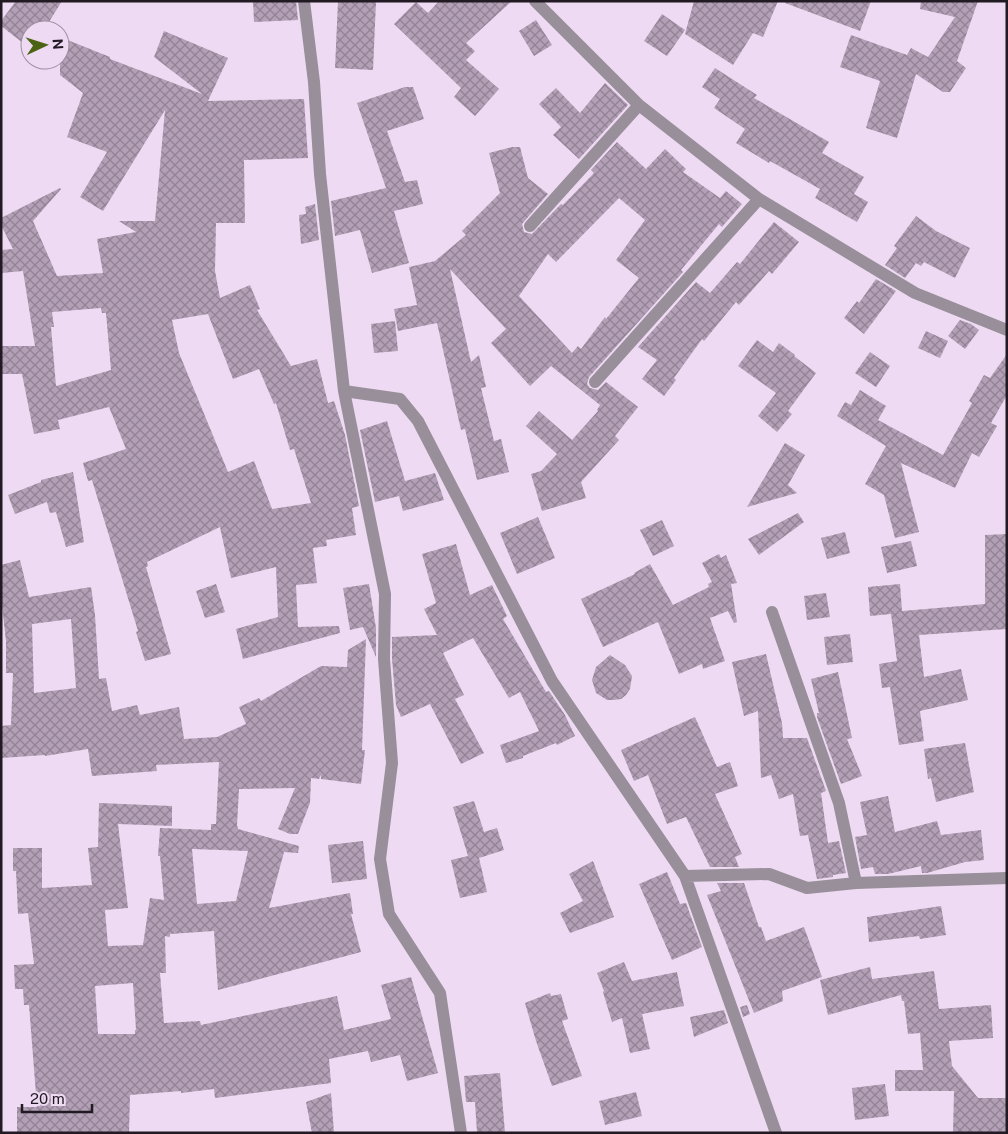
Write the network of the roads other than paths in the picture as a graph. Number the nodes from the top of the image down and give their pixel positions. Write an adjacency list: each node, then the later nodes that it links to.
1 (304, 1): 8 (street)
2 (534, 1): 3 (street)
3 (639, 105): 4 (street); 5 (street)
4 (759, 199): 6 (street); 7 (street)
5 (530, 226)
6 (1007, 330)
7 (594, 382)
8 (344, 391): 10 (street); 13 (street)
9 (772, 612): 12 (street)
10 (685, 876): 12 (street); 14 (street)
11 (1007, 878): 12 (street)
12 (856, 883)
13 (461, 1133)
14 (776, 1133)

